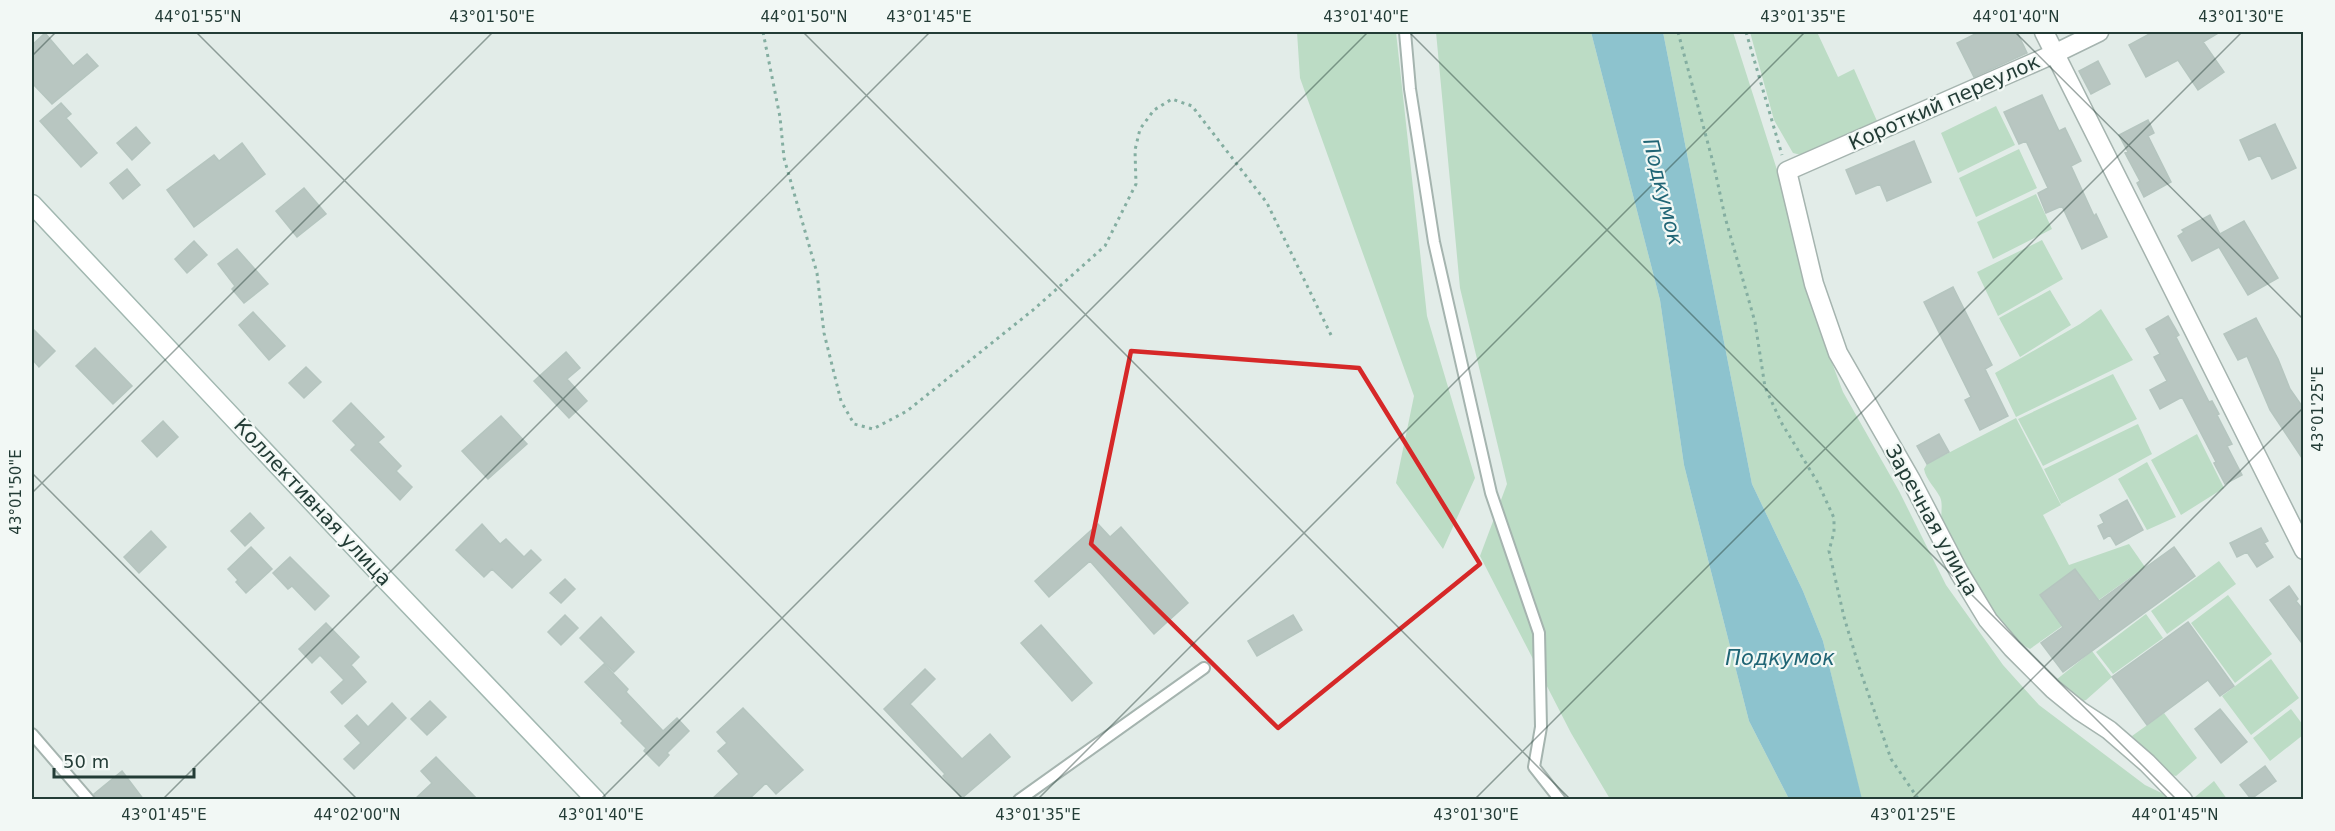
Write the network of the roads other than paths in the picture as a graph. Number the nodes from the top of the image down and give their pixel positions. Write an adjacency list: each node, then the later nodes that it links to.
1 (1405, 32): 13 (lane)
2 (2044, 32): 4 (street)
3 (2099, 32): 4 (street, Короткий переулок)
4 (2056, 53): 5 (street, Короткий переулок); 7 (street)
5 (1787, 171): 14 (street, Заречная улица)
6 (32, 204): 11 (street, Коллективная улица)
7 (2304, 550)
8 (1204, 668): 12 (lane)
9 (32, 734): 10 (lane)
10 (89, 800)
11 (596, 800)
12 (1020, 800)
13 (1560, 800)
14 (2183, 800)

